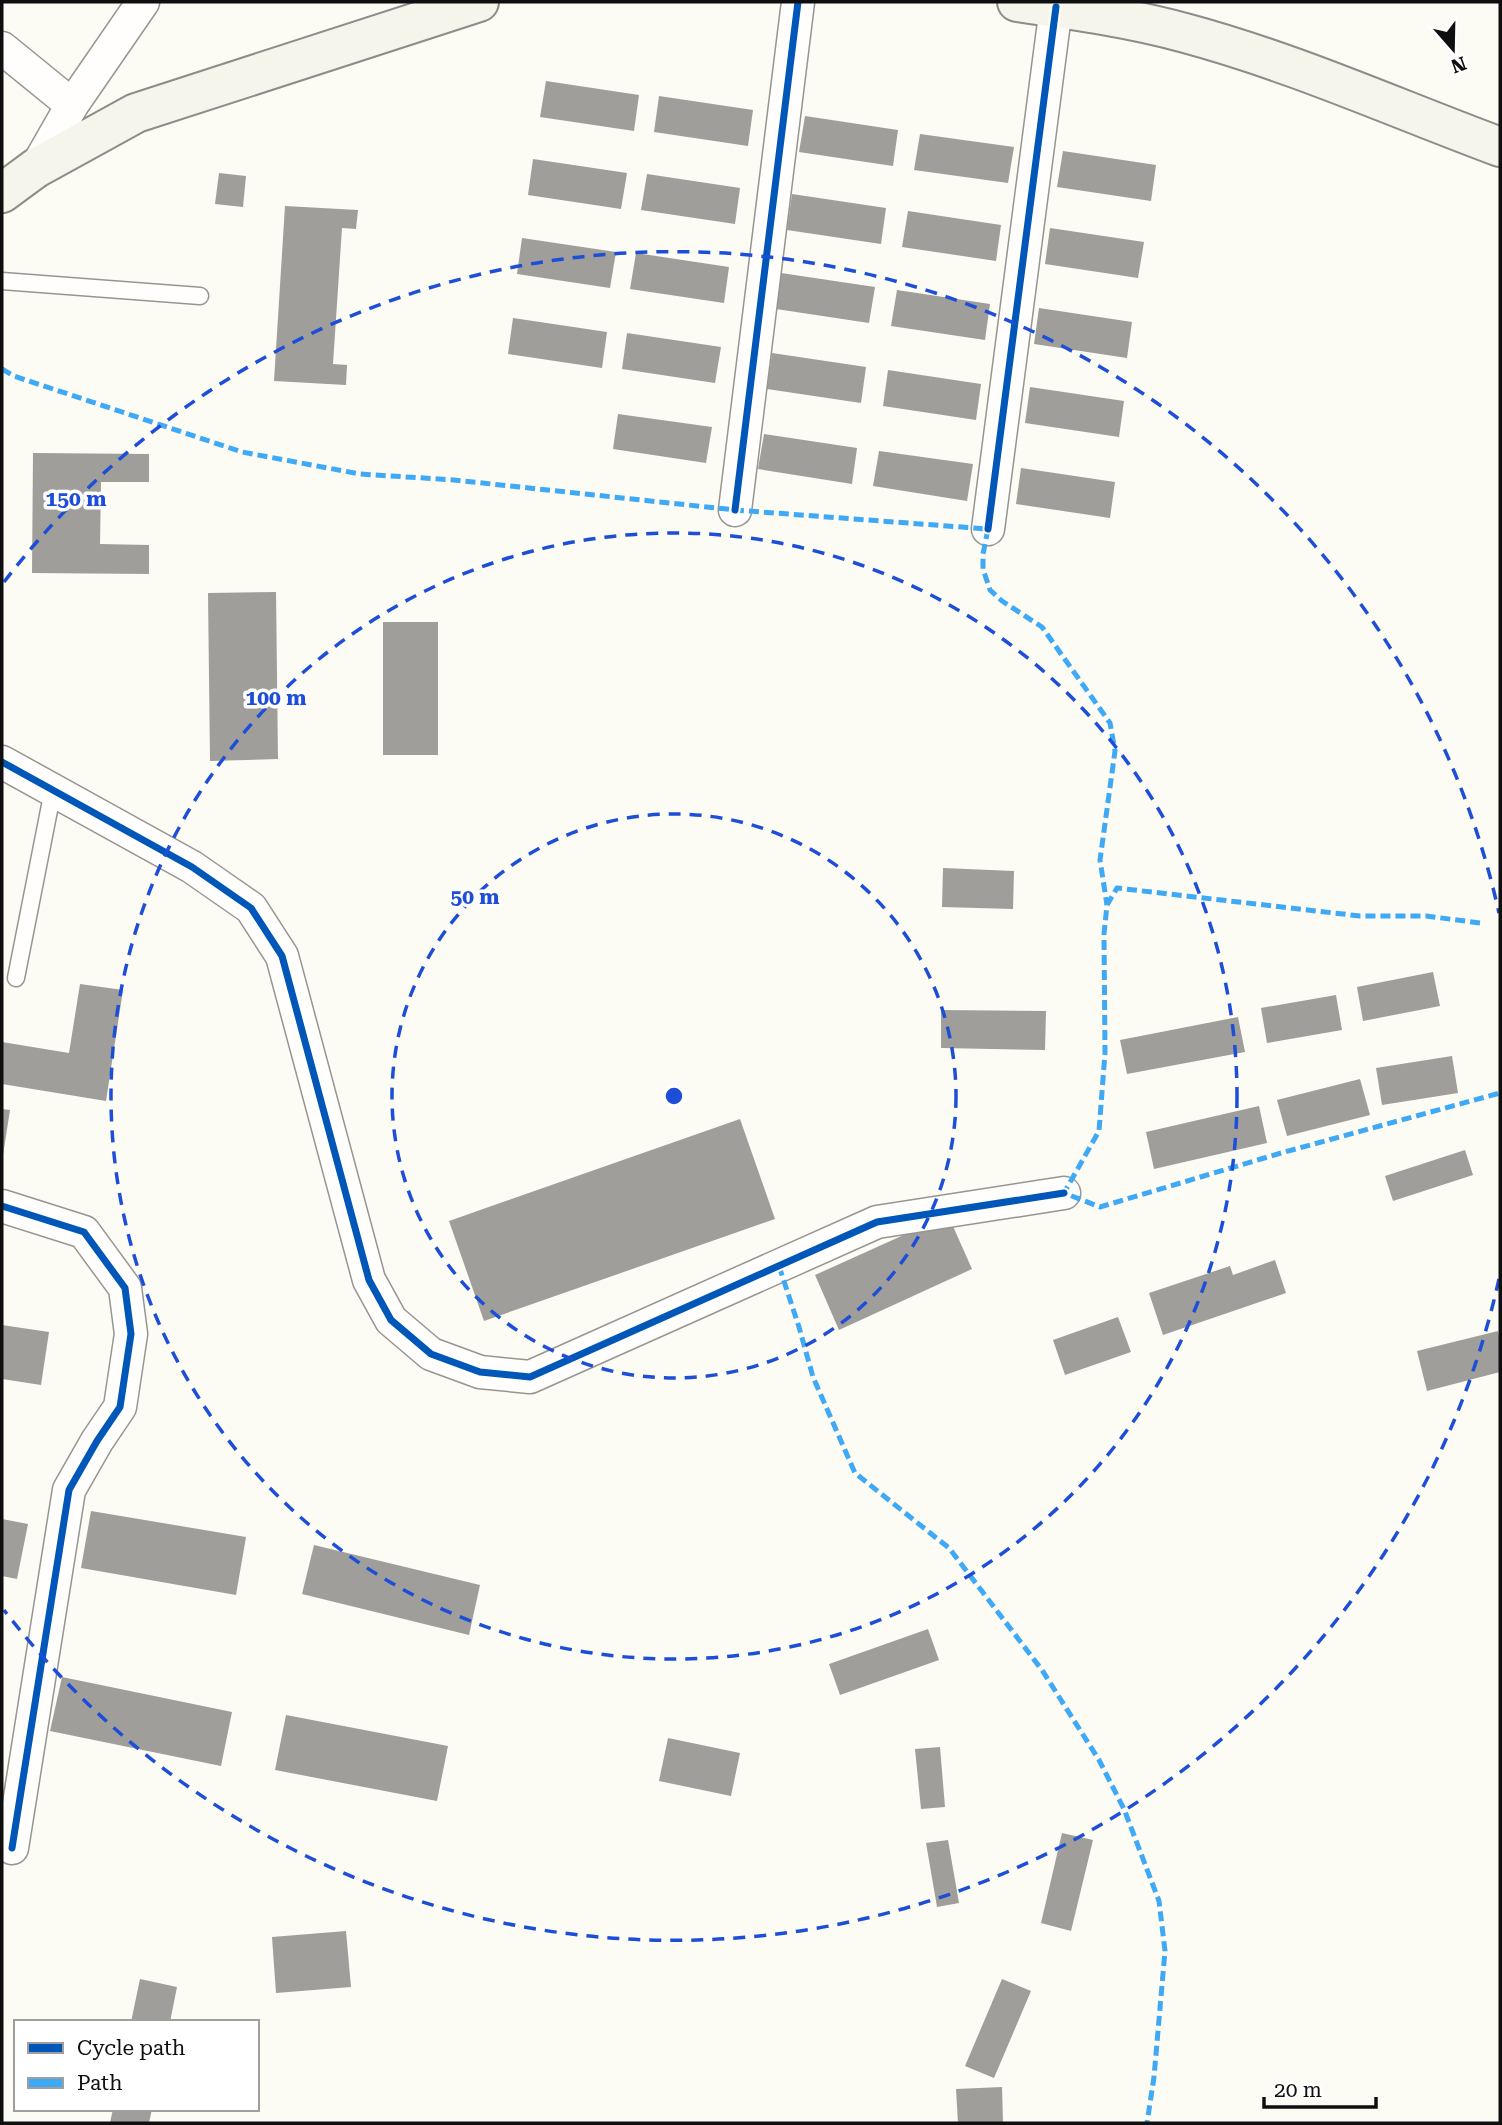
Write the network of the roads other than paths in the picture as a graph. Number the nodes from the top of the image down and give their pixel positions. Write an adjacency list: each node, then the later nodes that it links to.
1 (143, 2): 7 (street)
2 (479, 2): 9 (main road)
3 (798, 2): 13 (street)
4 (1017, 2): 5 (main road)
5 (1056, 8): 8 (main road); 14 (street)
6 (2, 48): 7 (street)
7 (72, 105): 9 (street)
8 (1500, 147)
9 (36, 168): 10 (main road)
10 (2, 193)
11 (2, 281): 12 (lane)
12 (200, 296)
13 (735, 510)
14 (988, 530)
15 (2, 762): 16 (street)
16 (53, 790): 17 (lane); 18 (street)
17 (16, 978)
18 (1064, 1193)
19 (2, 1206): 20 (street)
20 (12, 1848)

